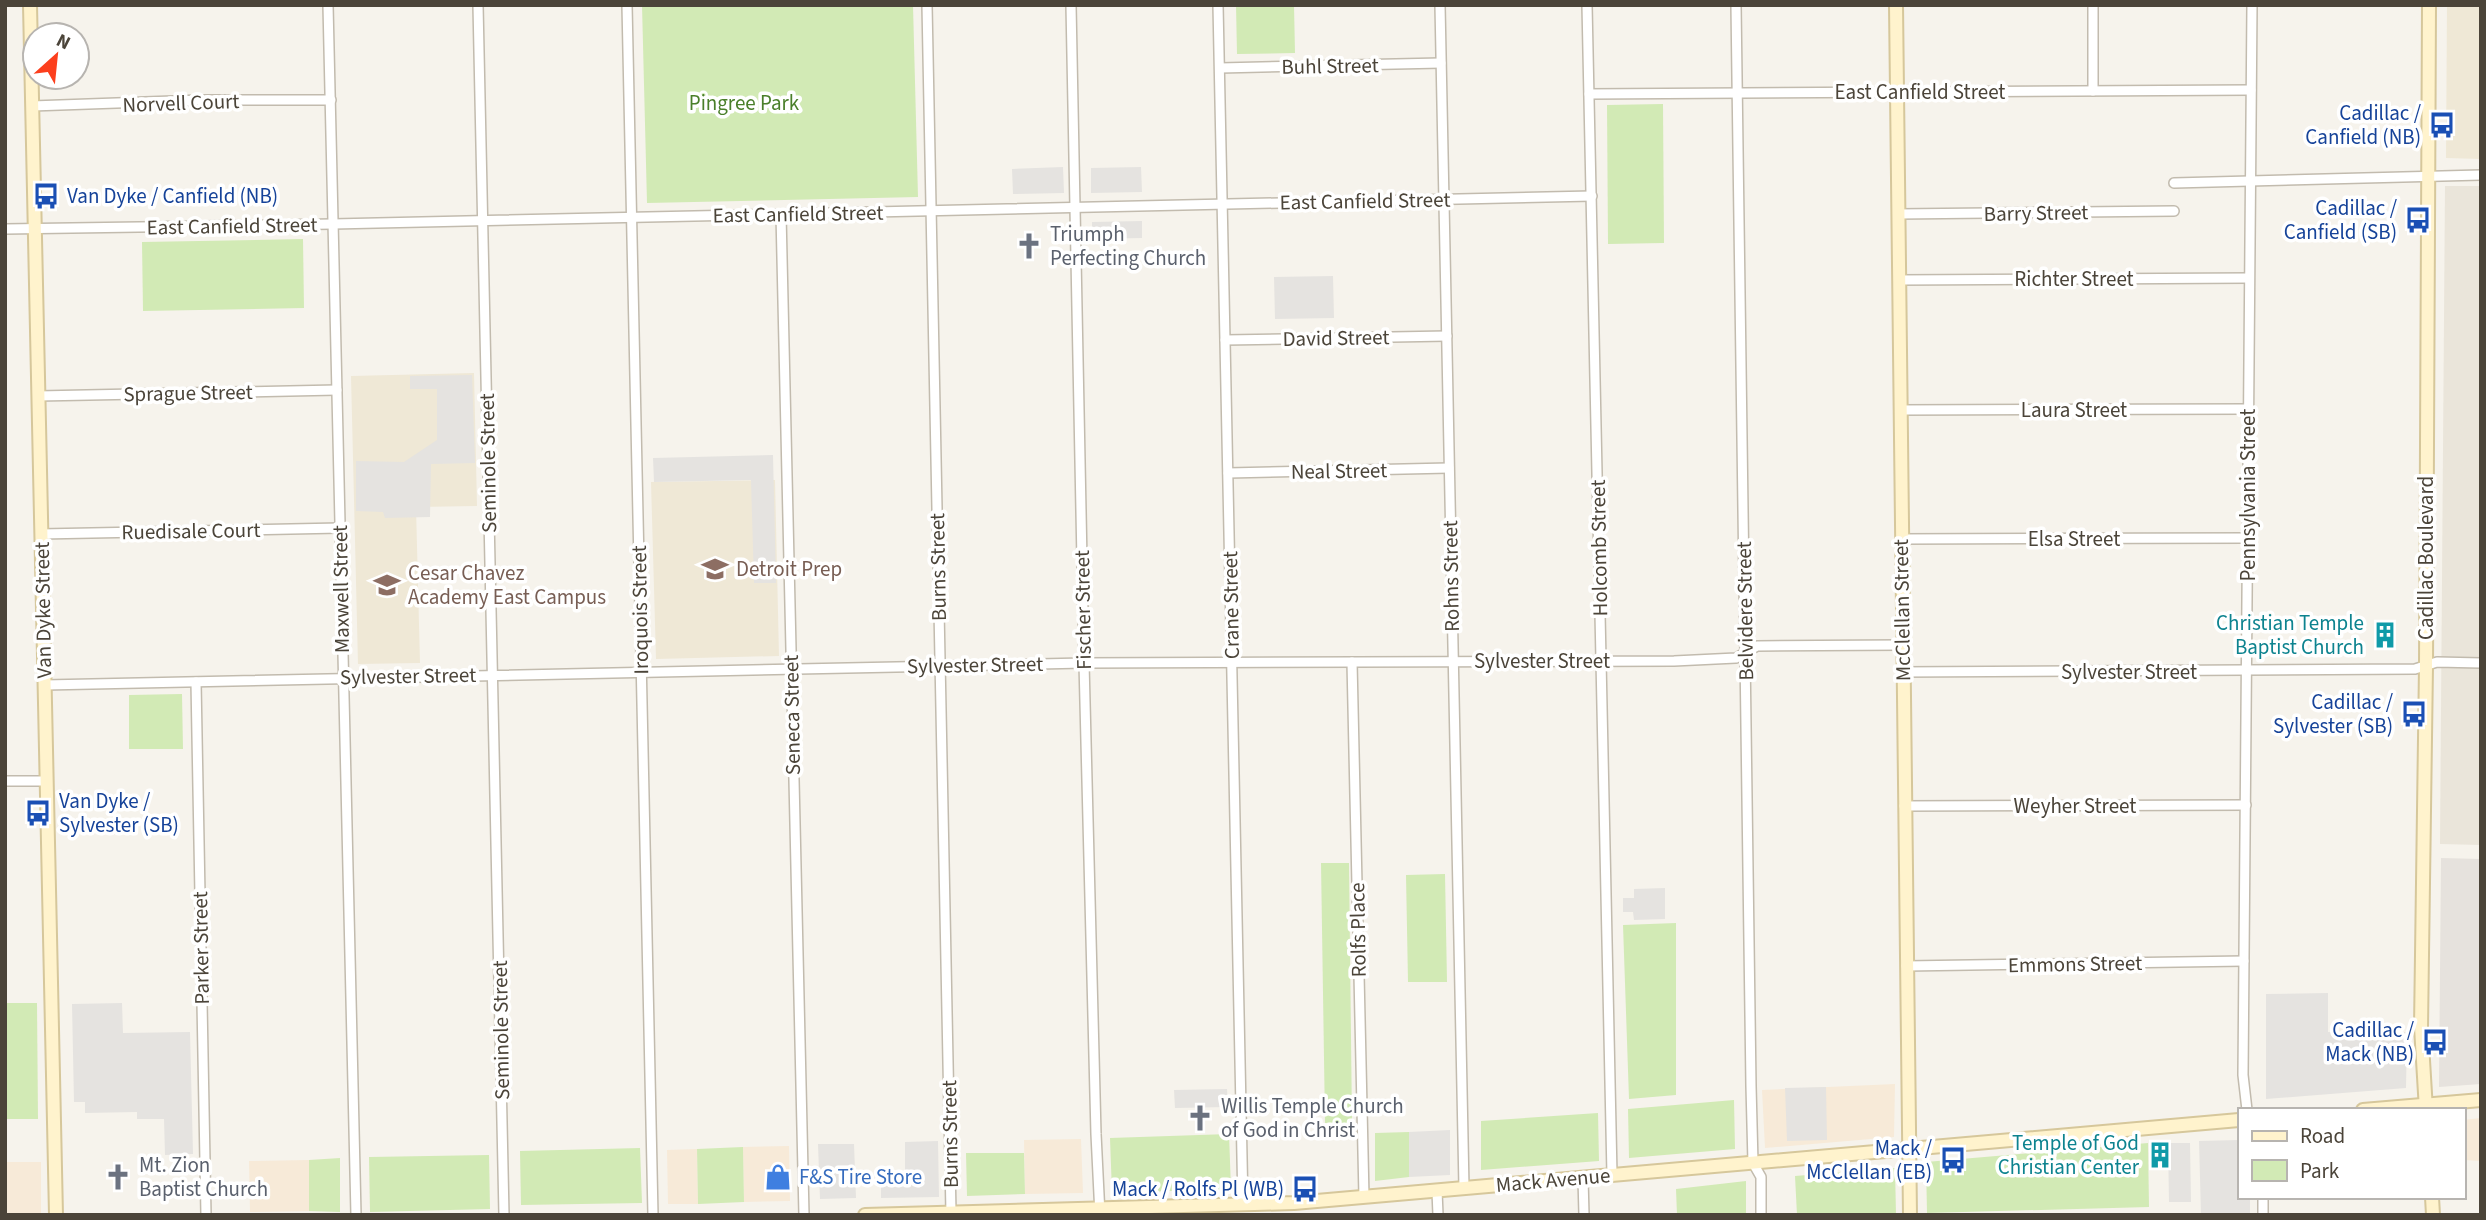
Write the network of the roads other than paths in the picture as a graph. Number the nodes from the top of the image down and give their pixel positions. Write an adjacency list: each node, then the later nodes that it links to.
1 (30, 5): 23 (main road, Van Dyke Street)
2 (328, 5): 22 (street, Maxwell Street)
3 (478, 5): 37 (street, Seminole Street)
4 (627, 5): 36 (street, Iroquois Street)
5 (927, 5): 32 (street, Burns Street)
6 (1071, 5): 31 (street, Fischer Street)
7 (1219, 5): 16 (street, Crane Street)
8 (1440, 5): 15 (street, Rohns Street)
9 (1587, 5): 21 (street, Holcomb Street)
10 (1736, 5): 20 (street, Belvidere Street)
11 (1896, 5): 19 (main road, McClellan Street)
12 (2093, 5): 18 (street)
13 (2252, 5): 17 (street, Pennsylvania Street)
14 (2430, 5): 24 (main road, Cadillac Boulevard)
15 (1441, 63): 16 (street, Buhl Street); 29 (street, Rohns Street)
16 (1220, 68): 30 (street, Crane Street)
17 (2251, 90): 18 (street, East Canfield Street); 26 (street, Pennsylvania Street)
18 (2093, 91): 19 (street, East Canfield Street)
19 (1897, 92): 20 (street, East Canfield Street); 35 (main road, McClellan Street)
20 (1737, 93): 21 (street, East Canfield Street); 56 (street, Belvidere Street)
21 (1589, 94): 28 (street, Holcomb Street)
22 (331, 100): 23 (street, Norvell Court); 38 (street, Maxwell Street)
23 (32, 106): 40 (main road, Van Dyke Street)
24 (2428, 175): 25 (street); 26 (street); 64 (main road, Cadillac Boulevard)
25 (2481, 175)
26 (2250, 182): 27 (street); 41 (street, Pennsylvania Street)
27 (2174, 183)
28 (1592, 196): 29 (street, East Canfield Street); 58 (street, Holcomb Street)
29 (1444, 200): 30 (street, East Canfield Street); 43 (street, Rohns Street)
30 (1222, 205): 31 (street, East Canfield Street); 44 (street, Crane Street)
31 (1075, 208): 32 (street, East Canfield Street); 61 (street, Fischer Street)
32 (932, 211): 34 (street, East Canfield Street); 63 (street, Burns Street)
33 (2174, 211): 35 (street, Barry Street)
34 (781, 214): 36 (street, East Canfield Street); 65 (street, Seneca Street)
35 (1898, 214): 42 (main road, McClellan Street)
36 (632, 218): 37 (street, East Canfield Street); 67 (street, Iroquois Street)
37 (482, 221): 38 (street, East Canfield Street); 69 (street, Seminole Street)
38 (333, 225): 40 (street, East Canfield Street); 45 (street, Maxwell Street)
39 (5, 229): 40 (street, East Canfield Street)
40 (35, 229): 46 (main road, Van Dyke Street)
41 (2249, 278): 42 (street, Richter Street); 47 (street, Pennsylvania Street)
42 (1899, 279): 48 (main road, McClellan Street)
43 (1447, 336): 44 (street, David Street); 49 (street, Rohns Street)
44 (1225, 340): 50 (street, Crane Street)
45 (337, 390): 46 (street, Sprague Street); 51 (street, Maxwell Street)
46 (38, 396): 52 (main road, Van Dyke Street)
47 (2249, 409): 48 (street, Laura Street); 53 (street, Pennsylvania Street)
48 (1900, 410): 54 (main road, McClellan Street)
49 (1449, 468): 50 (street, Neal Street); 57 (street, Rohns Street)
50 (1228, 473): 59 (street, Crane Street)
51 (340, 528): 52 (street, Ruedisale Court); 70 (street, Maxwell Street)
52 (41, 534): 72 (main road, Van Dyke Street)
53 (2248, 538): 54 (street, Elsa Street); 66 (street, Pennsylvania Street)
54 (1901, 539): 55 (main road, McClellan Street)
55 (1902, 645): 56 (street, Sylvester Street); 68 (main road, McClellan Street)
56 (1746, 652): 58 (street, Sylvester Street); 85 (street, Belvidere Street)
57 (1453, 661): 58 (street, Sylvester Street); 60 (street, Sylvester Street); 88 (street, Rohns Street)
58 (1601, 661): 86 (street, Holcomb Street)
59 (1232, 662): 60 (street, Sylvester Street); 61 (street, Sylvester Street); 91 (street, Crane Street)
60 (1352, 662): 90 (street, Rolfs Place)
61 (1084, 663): 63 (street, Sylvester Street); 93 (street, Fischer Street)
62 (2481, 663): 64 (street, Sylvester Street)
63 (940, 665): 65 (street, Sylvester Street); 94 (street, Burns Street)
64 (2426, 666): 66 (street, Sylvester Street); 80 (main road, Cadillac Boulevard)
65 (791, 668): 67 (street, Sylvester Street); 101 (street, Seneca Street)
66 (2247, 671): 68 (street, Sylvester Street); 75 (street, Pennsylvania Street)
67 (641, 672): 69 (street, Sylvester Street); 100 (street, Iroquois Street)
68 (1902, 672): 76 (main road, McClellan Street)
69 (493, 674): 70 (street, Sylvester Street); 99 (street, Seminole Street)
70 (343, 677): 71 (street, Sylvester Street); 98 (street, Maxwell Street)
71 (196, 682): 72 (street, Sylvester Street); 97 (street, Parker Street)
72 (45, 685): 74 (main road, Van Dyke Street)
73 (5, 781): 74 (street)
74 (46, 781): 96 (main road, Van Dyke Street)
75 (2246, 805): 76 (street, Weyher Street); 77 (street, Pennsylvania Street)
76 (1904, 806): 78 (main road, McClellan Street)
77 (2244, 961): 78 (street, Emmons Street); 81 (street, Pennsylvania Street)
78 (1906, 967): 84 (main road, McClellan Street)
79 (2481, 1100): 80 (main road)
80 (2426, 1107): 82 (main road)
81 (2247, 1108)
82 (2405, 1108)
83 (2238, 1120): 84 (main road, Mack Avenue)
84 (1909, 1148): 85 (main road, Mack Avenue); 106 (main road, McClellan Street)
85 (1753, 1163): 86 (main road, Mack Avenue); 105 (street, Belvidere Street)
86 (1612, 1175): 87 (main road, Mack Avenue)
87 (1583, 1178): 88 (main road, Mack Avenue); 104 (street)
88 (1464, 1188): 89 (main road, Mack Avenue)
89 (1437, 1191): 90 (main road, Mack Avenue); 103 (street)
90 (1364, 1197): 92 (main road, Mack Avenue)
91 (1243, 1205): 92 (main road, Mack Avenue); 93 (main road, Mack Avenue)
92 (1294, 1209)
93 (1099, 1212): 94 (main road, Mack Avenue)
94 (951, 1213): 95 (main road, Mack Avenue)
95 (915, 1214): 102 (main road, Mack Avenue)
96 (56, 1215)
97 (206, 1215)
98 (356, 1215)
99 (505, 1215)
100 (653, 1215)
101 (804, 1215)
102 (865, 1215)
103 (1438, 1215)
104 (1584, 1215)
105 (1761, 1215)
106 (1910, 1215)

